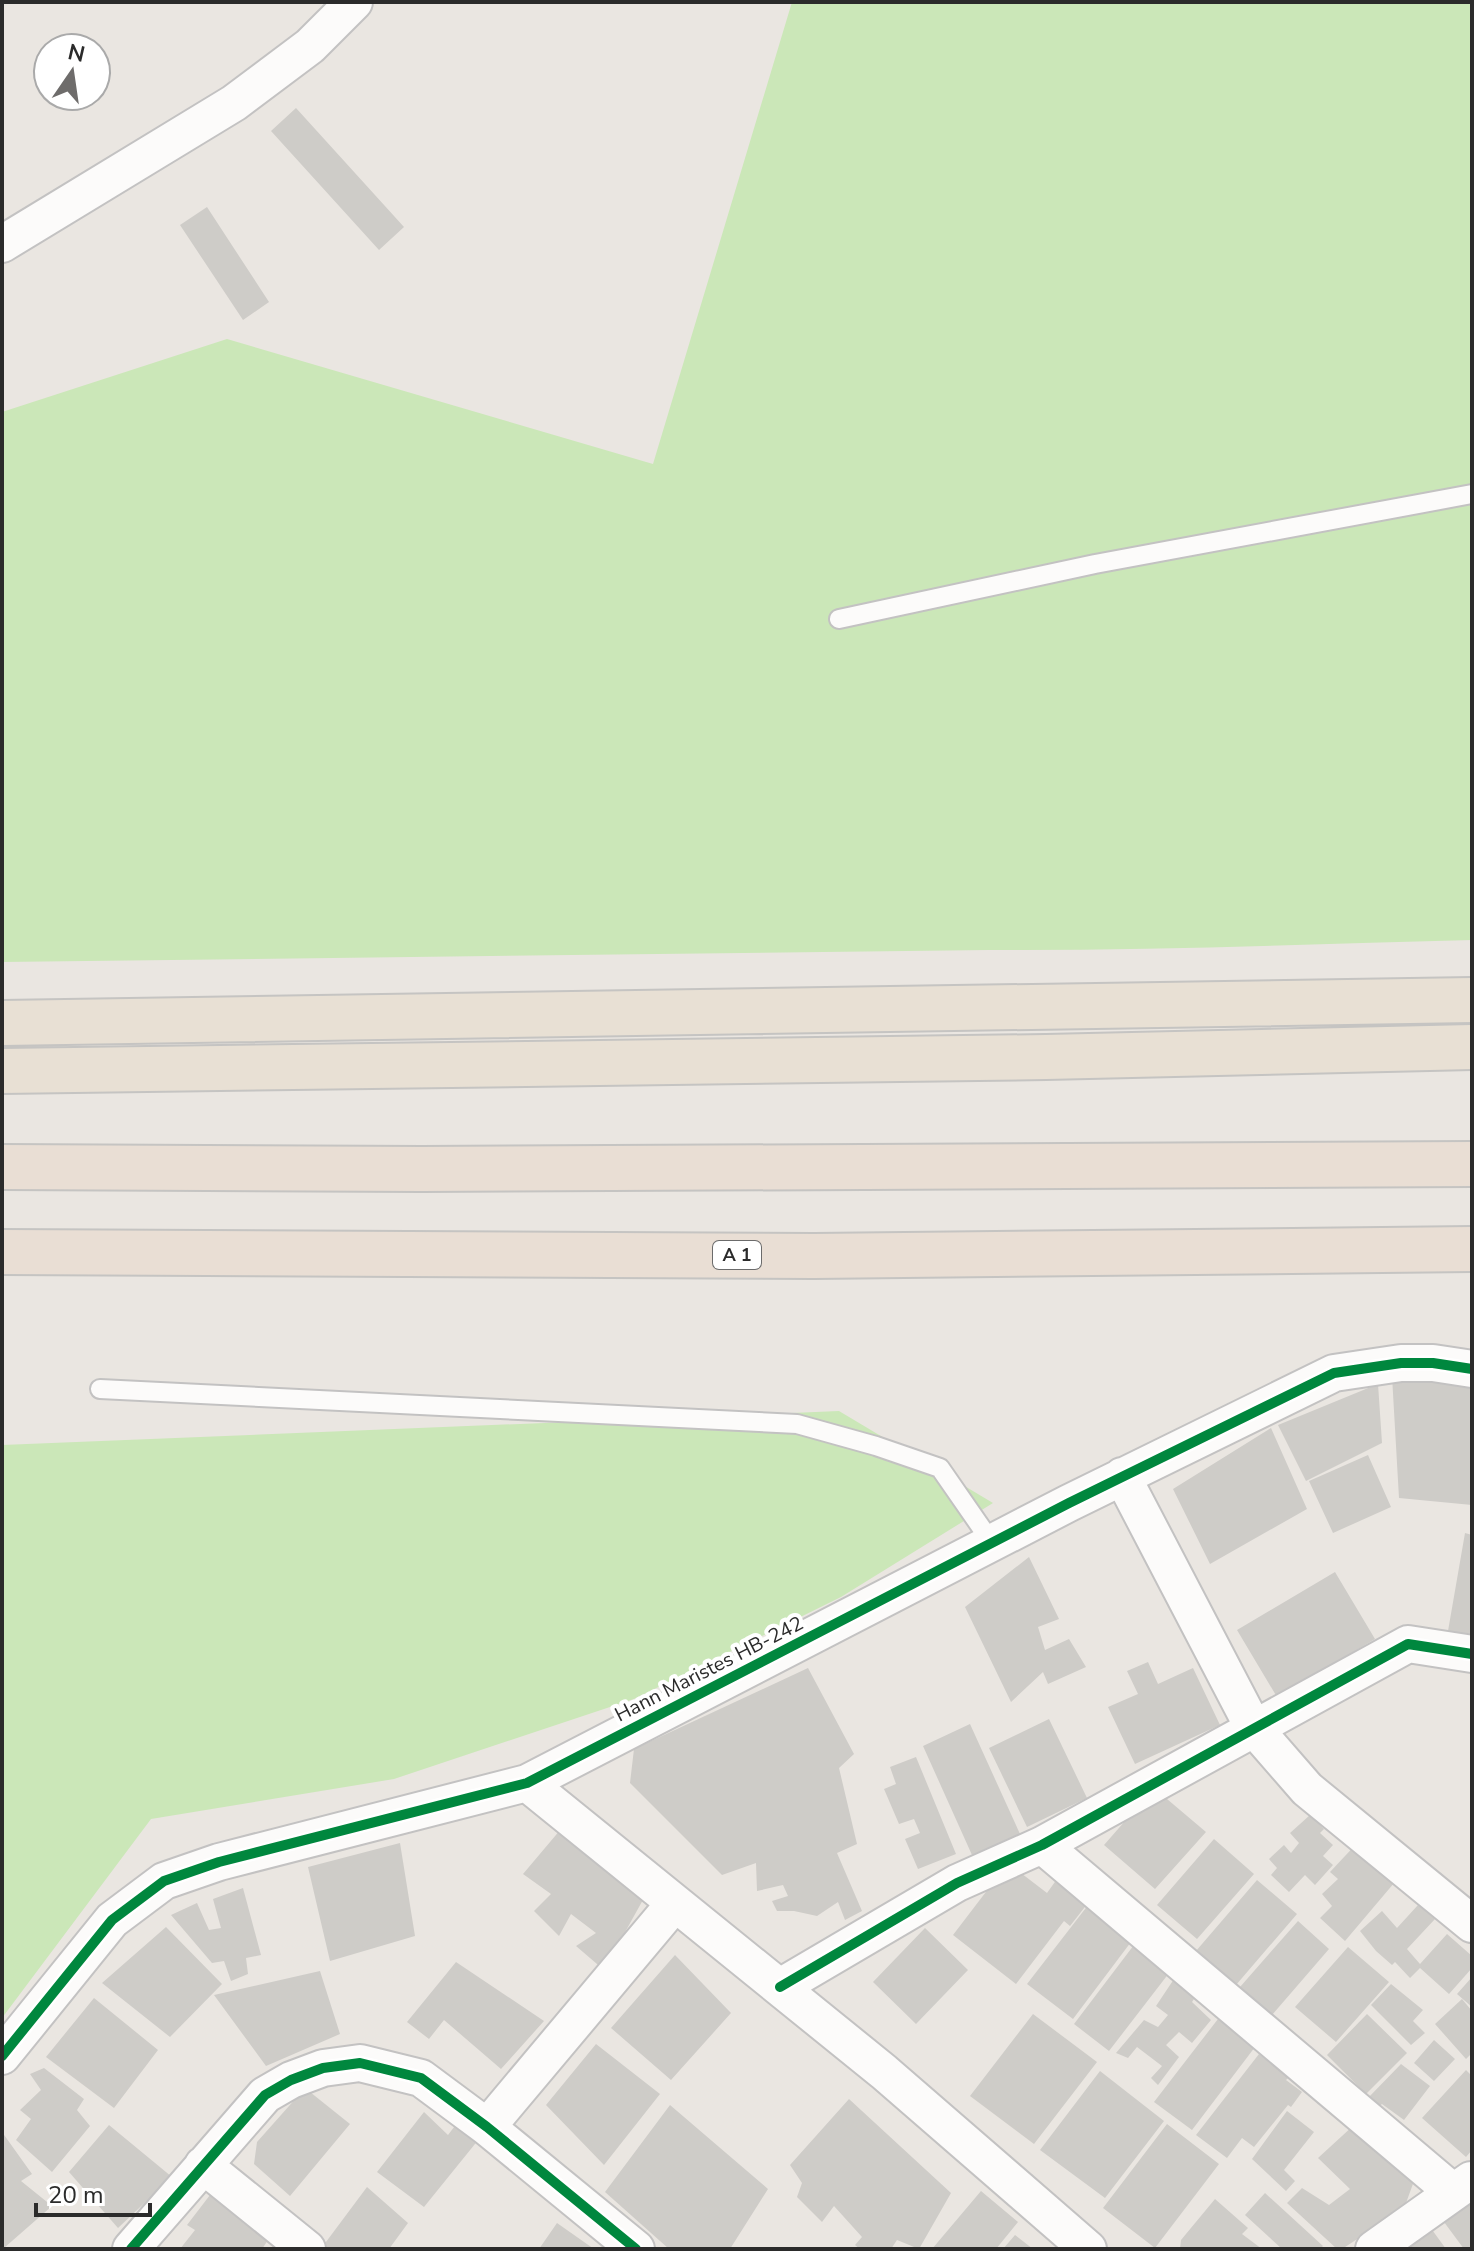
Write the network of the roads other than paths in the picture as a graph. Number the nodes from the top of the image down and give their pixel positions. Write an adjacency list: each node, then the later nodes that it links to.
1 (354, 2): 2 (street)
2 (2, 244)
3 (1472, 494): 4 (lane)
4 (839, 619)
5 (1472, 1000): 6 (highway)
6 (2, 1023)
7 (1472, 1047): 8 (highway)
8 (2, 1071)
9 (1472, 1164): 10 (highway)
10 (2, 1167)
11 (1472, 1249): 12 (highway, A 1)
12 (2, 1252)
13 (1472, 1369): 15 (street, Hann Maristes HB-242)
14 (100, 1389): 16 (lane)
15 (1122, 1476): 16 (street, Hann Maristes HB-242); 18 (street)
16 (992, 1543): 19 (street, Hann Maristes HB-242)
17 (1472, 1654): 18 (street)
18 (1253, 1727): 20 (street); 22 (street)
19 (527, 1783): 21 (street); 24 (street, Hann Maristes HB-242)
20 (1042, 1845): 23 (street); 27 (street)
21 (675, 1903): 23 (street); 25 (street)
22 (1472, 1924)
23 (780, 1987): 31 (street)
24 (2, 2056)
25 (487, 2127): 26 (street); 30 (street)
26 (203, 2165): 28 (street); 29 (street)
27 (1462, 2186): 32 (street)
28 (131, 2249)
29 (307, 2249)
30 (636, 2249)
31 (1088, 2249)
32 (1374, 2249)

